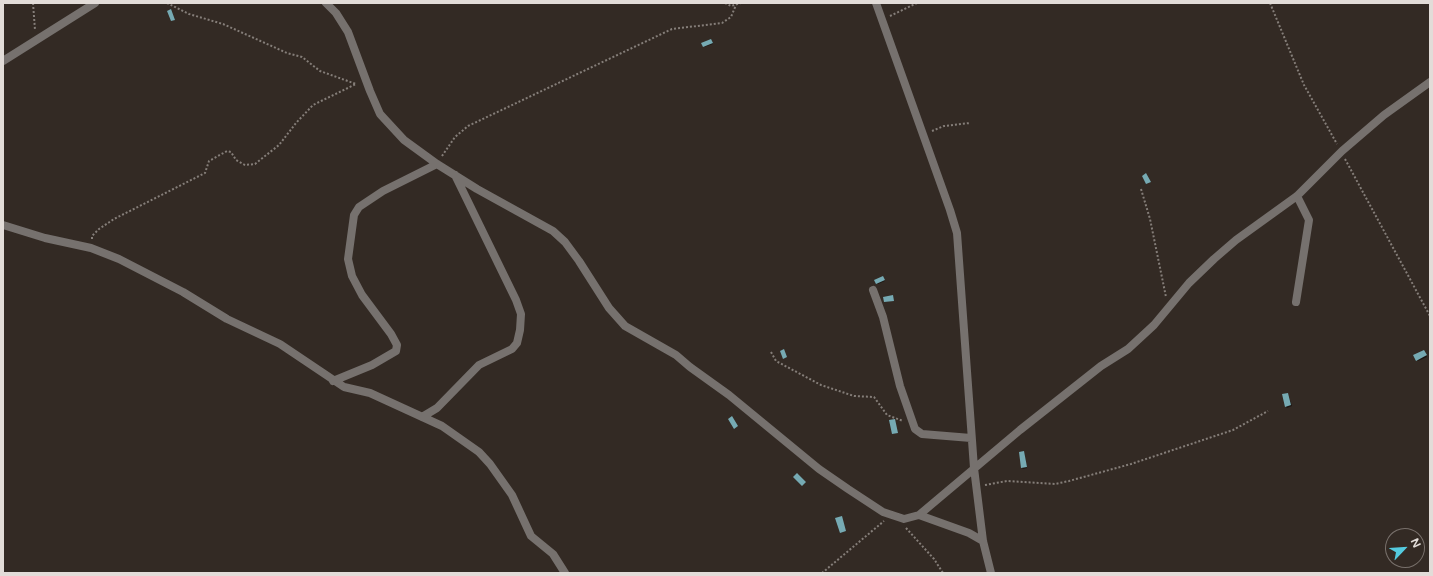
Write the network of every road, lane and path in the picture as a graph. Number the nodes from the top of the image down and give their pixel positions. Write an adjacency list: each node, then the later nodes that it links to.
1 (33, 3): 12 (path)
2 (95, 3): 12 (street)
3 (167, 3): 15 (path)
4 (326, 3): 16 (street)
5 (725, 3): 10 (path)
6 (741, 3): 10 (path)
7 (876, 3): 11 (street)
8 (917, 3): 11 (path)
9 (1270, 3): 19 (path)
10 (736, 5): 20 (path)
11 (882, 21): 18 (street)
12 (36, 40): 13 (street)
13 (3, 61)
14 (1430, 82): 19 (street)
15 (356, 84): 16 (path); 25 (path)
16 (370, 90): 20 (street)
17 (970, 123): 18 (path)
18 (924, 136): 35 (street)
19 (1342, 151): 23 (street); 29 (path)
20 (437, 164): 21 (street); 31 (street)
21 (456, 175): 33 (street); 39 (street)
22 (1141, 189): 28 (path)
23 (1297, 196): 27 (street); 28 (street)
24 (3, 225): 25 (street)
25 (91, 248): 31 (street)
26 (873, 290): 34 (street)
27 (1296, 302)
28 (1168, 308): 36 (street)
29 (1430, 316)
30 (771, 352): 34 (path)
31 (333, 381): 33 (street)
32 (1268, 412): 37 (path)
33 (422, 416): 41 (street)
34 (912, 423): 35 (street)
35 (971, 438): 36 (street)
36 (974, 468): 37 (street); 38 (street)
37 (976, 486): 40 (street)
38 (919, 515): 39 (street); 40 (street)
39 (895, 517): 42 (path); 43 (path)
40 (983, 541): 44 (street)
41 (565, 573)
42 (822, 573)
43 (943, 573)
44 (991, 573)

